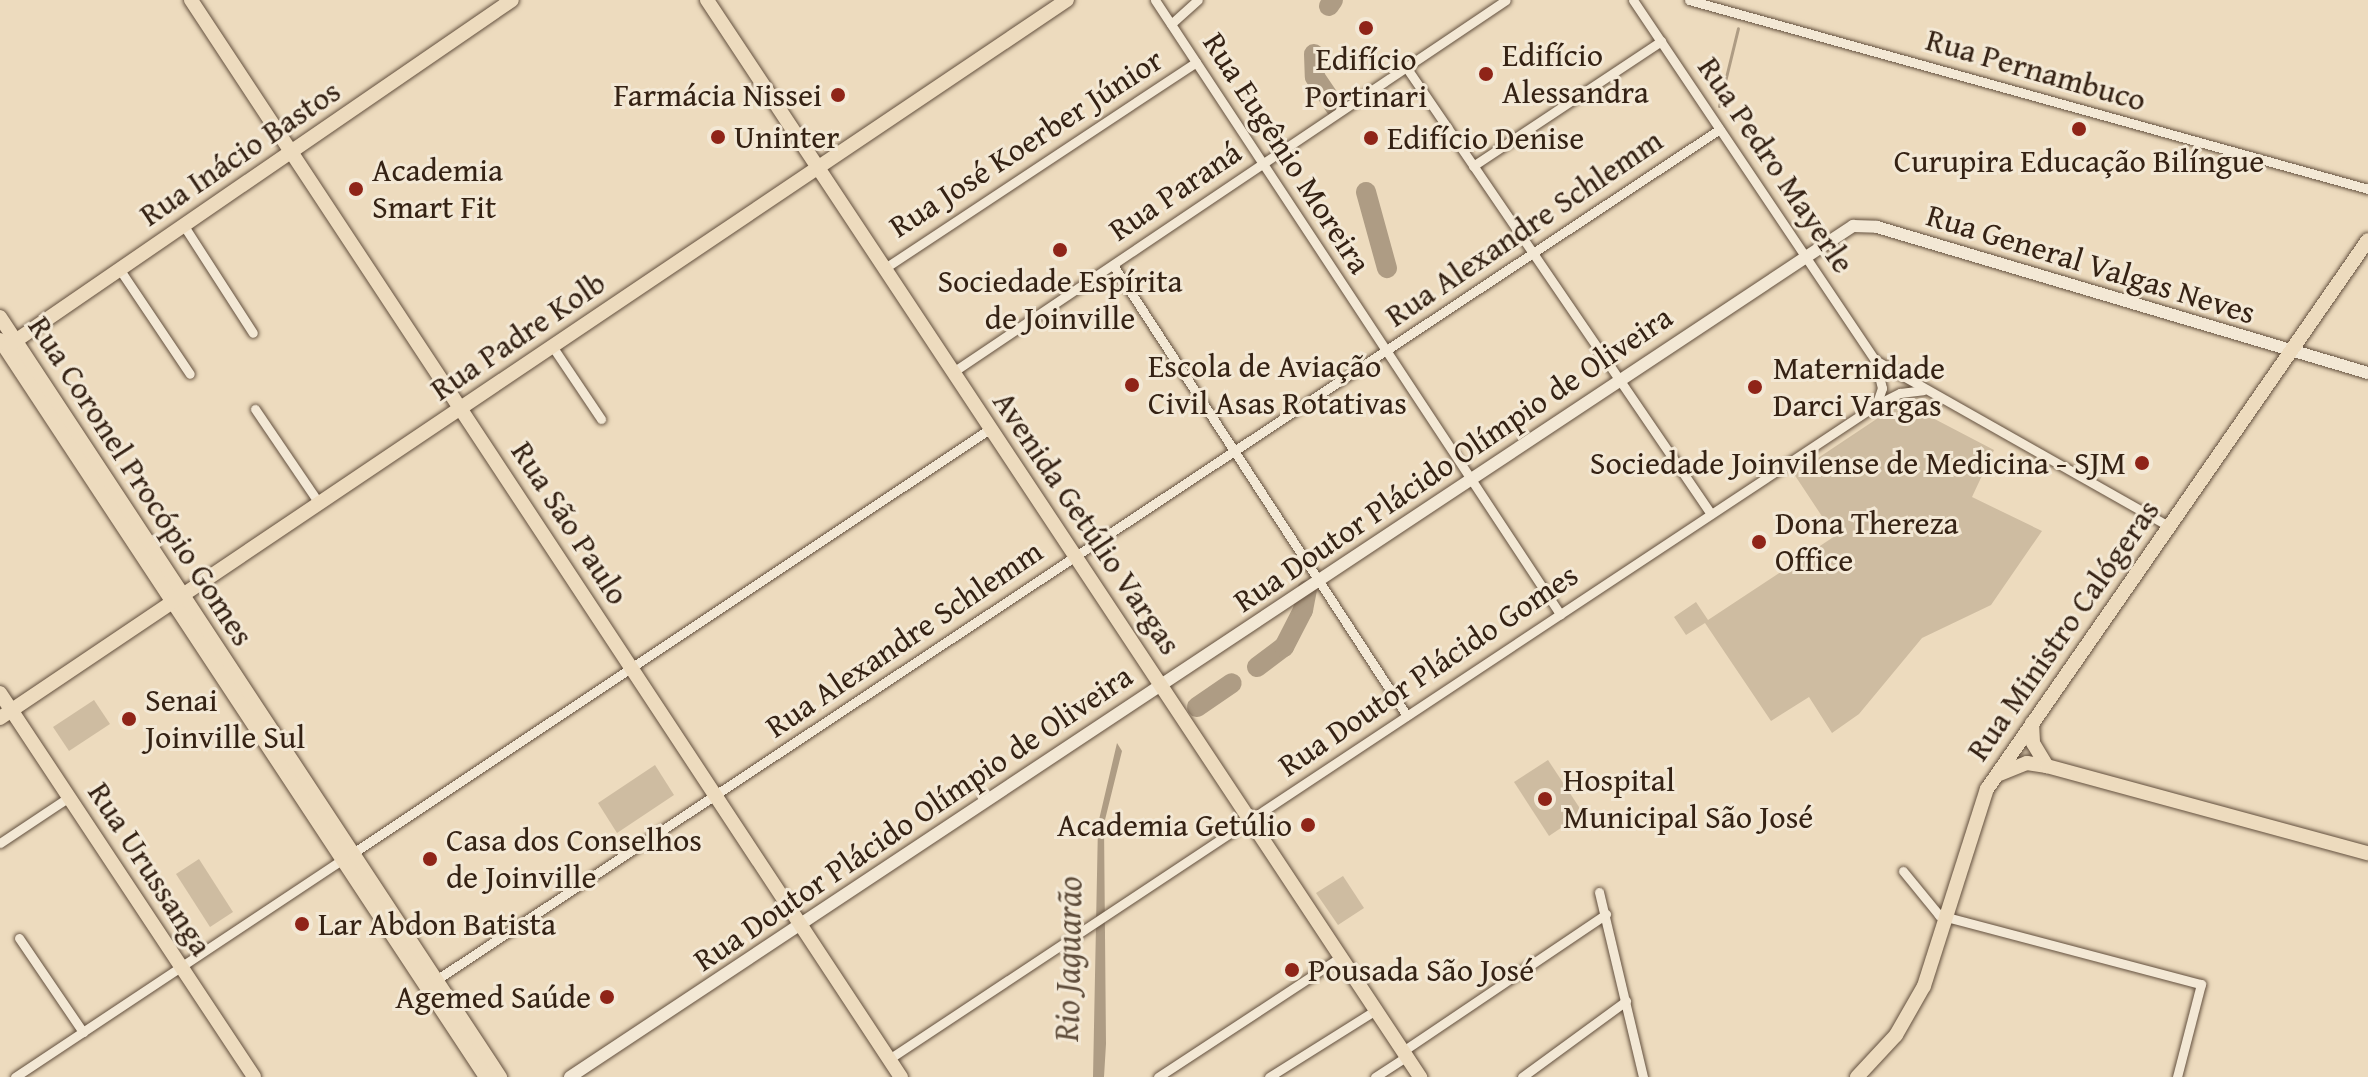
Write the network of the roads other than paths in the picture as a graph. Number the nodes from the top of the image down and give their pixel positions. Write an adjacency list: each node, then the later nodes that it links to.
1 (191, 0): 15 (main road, Rua São Paulo)
2 (512, 0): 15 (main road, Rua Inácio Bastos)
3 (707, 0): 18 (main road, Avenida Getúlio Vargas)
4 (1067, 0): 18 (main road, Rua Padre Kolb)
5 (1155, 0): 10 (street, Rua Eugênio Moreira)
6 (1198, 0): 10 (street)
7 (1506, 0): 13 (street, Rua Paraná)
8 (1633, 0): 11 (street, Rua Pedro Mayerle)
9 (1689, 0): 19 (street, Rua Pernambuco)
10 (1171, 24): 12 (street, Rua Eugênio Moreira)
11 (1661, 41): 14 (street, Rua Pedro Mayerle); 17 (street)
12 (1196, 62): 16 (street, Rua Eugênio Moreira); 25 (street, Rua José Koerber Júnior)
13 (1406, 67): 16 (street, Rua Paraná); 17 (street)
14 (1720, 129): 22 (street, Rua Alexandre Schlemm); 23 (street, Rua Pedro Mayerle)
15 (291, 152): 20 (main road, Rua Inácio Bastos); 40 (main road, Rua São Paulo)
16 (1263, 163): 24 (street, Rua Paraná); 31 (street, Rua Eugênio Moreira)
17 (1473, 166): 22 (street)
18 (818, 167): 25 (main road, Avenida Getúlio Vargas); 30 (main road, Rua Padre Kolb)
19 (2368, 189)
20 (184, 226): 26 (main road, Rua Inácio Bastos); 28 (street)
21 (2368, 240): 32 (main road, Rua Ministro Calógeras)
22 (1533, 253): 31 (street, Rua Alexandre Schlemm); 37 (street)
23 (1805, 256): 32 (main road, Rua General Valgas Neves); 33 (street, Rua Pedro Mayerle); 37 (main road, Rua Doutor Plácido Olímpio de Oliveira)
24 (1113, 265): 34 (street, Rua Paraná); 44 (street)
25 (885, 268): 34 (main road, Avenida Getúlio Vargas)
26 (120, 270): 29 (main road, Rua Inácio Bastos); 36 (street)
27 (0, 317): 29 (main road, Rua Coronel Procópio Gomes)
28 (253, 333)
29 (5, 345): 51 (main road, Rua Coronel Procópio Gomes)
30 (552, 346): 40 (main road, Rua Padre Kolb); 42 (street)
31 (1386, 350): 44 (street, Rua Alexandre Schlemm); 45 (street, Rua Eugênio Moreira)
32 (2291, 350): 35 (main road, Rua General Valgas Neves); 48 (main road, Rua Ministro Calógeras)
33 (1875, 360): 38 (street); 39 (street)
34 (953, 372): 43 (main road, Avenida Getúlio Vargas)
35 (2368, 373)
36 (190, 374)
37 (1619, 380): 45 (main road, Rua Doutor Plácido Olímpio de Oliveira); 47 (street)
38 (1923, 390): 39 (street, Rua Doutor Plácido Gomes); 48 (street)
39 (1876, 405): 47 (street, Rua Doutor Plácido Gomes)
40 (460, 408): 46 (main road, Rua Padre Kolb); 53 (main road, Rua São Paulo)
41 (255, 409): 46 (street)
42 (601, 419)
43 (991, 428): 49 (main road, Avenida Getúlio Vargas); 53 (street)
44 (1234, 451): 49 (street, Rua Alexandre Schlemm); 50 (street)
45 (1470, 479): 50 (main road, Rua Doutor Plácido Olímpio de Oliveira); 52 (street, Rua Eugênio Moreira)
46 (319, 503): 51 (main road, Rua Padre Kolb)
47 (1711, 514): 52 (street, Rua Doutor Plácido Gomes)
48 (2169, 526): 58 (main road, Rua Ministro Calógeras)
49 (1076, 556): 54 (main road, Avenida Getúlio Vargas); 61 (street, Rua Alexandre Schlemm)
50 (1318, 580): 54 (main road, Rua Doutor Plácido Olímpio de Oliveira); 57 (street)
51 (177, 598): 56 (main road, Rua Padre Kolb); 66 (main road, Rua Coronel Procópio Gomes)
52 (1560, 614): 57 (street, Rua Doutor Plácido Gomes)
53 (631, 667): 61 (main road, Rua São Paulo); 66 (street)
54 (1161, 684): 63 (main road, Avenida Getúlio Vargas); 71 (main road, Rua Doutor Plácido Olímpio de Oliveira)
55 (0, 693): 56 (main road, Rua Urussanga)
56 (6, 714): 62 (main road, Rua Urussanga)
57 (1407, 716): 63 (street, Rua Doutor Plácido Gomes)
58 (2032, 722): 59 (main road); 60 (main road, Rua Ministro Calógeras)
59 (2047, 766): 60 (main road); 65 (main road)
60 (1997, 775): 70 (main road, Rua Ministro Calógeras)
61 (715, 795): 71 (main road, Rua São Paulo); 75 (street, Rua Alexandre Schlemm)
62 (69, 797): 64 (street); 74 (main road, Rua Urussanga)
63 (1250, 819): 73 (main road, Avenida Getúlio Vargas); 80 (street, Rua Doutor Plácido Gomes)
64 (0, 843)
65 (2368, 853)
66 (348, 856): 74 (street); 75 (main road, Rua Coronel Procópio Gomes); 83 (main road, Rua Coronel Procópio Gomes)
67 (1903, 871): 70 (street)
68 (1599, 892): 69 (street)
69 (1606, 914): 76 (street); 79 (street)
70 (1949, 917): 93 (main road, Rua Ministro Calógeras); 94 (street)
71 (800, 924): 80 (main road, Rua São Paulo); 85 (main road, Rua Doutor Plácido Olímpio de Oliveira)
72 (19, 938): 78 (street)
73 (1341, 957): 77 (main road, Avenida Getúlio Vargas); 87 (street)
74 (181, 967): 78 (street); 82 (main road, Rua Urussanga)
75 (436, 980): 84 (main road, Rua Coronel Procópio Gomes)
76 (1626, 1001): 91 (street); 92 (street)
77 (1376, 1010): 79 (main road, Avenida Getúlio Vargas); 88 (street)
78 (83, 1032): 81 (street)
79 (1405, 1054): 89 (street); 90 (main road, Avenida Getúlio Vargas)
80 (889, 1059): 86 (main road, Rua São Paulo)
81 (15, 1077)
82 (254, 1077)
83 (486, 1077)
84 (500, 1077)
85 (570, 1077)
86 (901, 1077)
87 (1158, 1077)
88 (1269, 1077)
89 (1375, 1077)
90 (1420, 1077)
91 (1522, 1077)
92 (1643, 1077)
93 (1857, 1077)
94 (2177, 1077)

